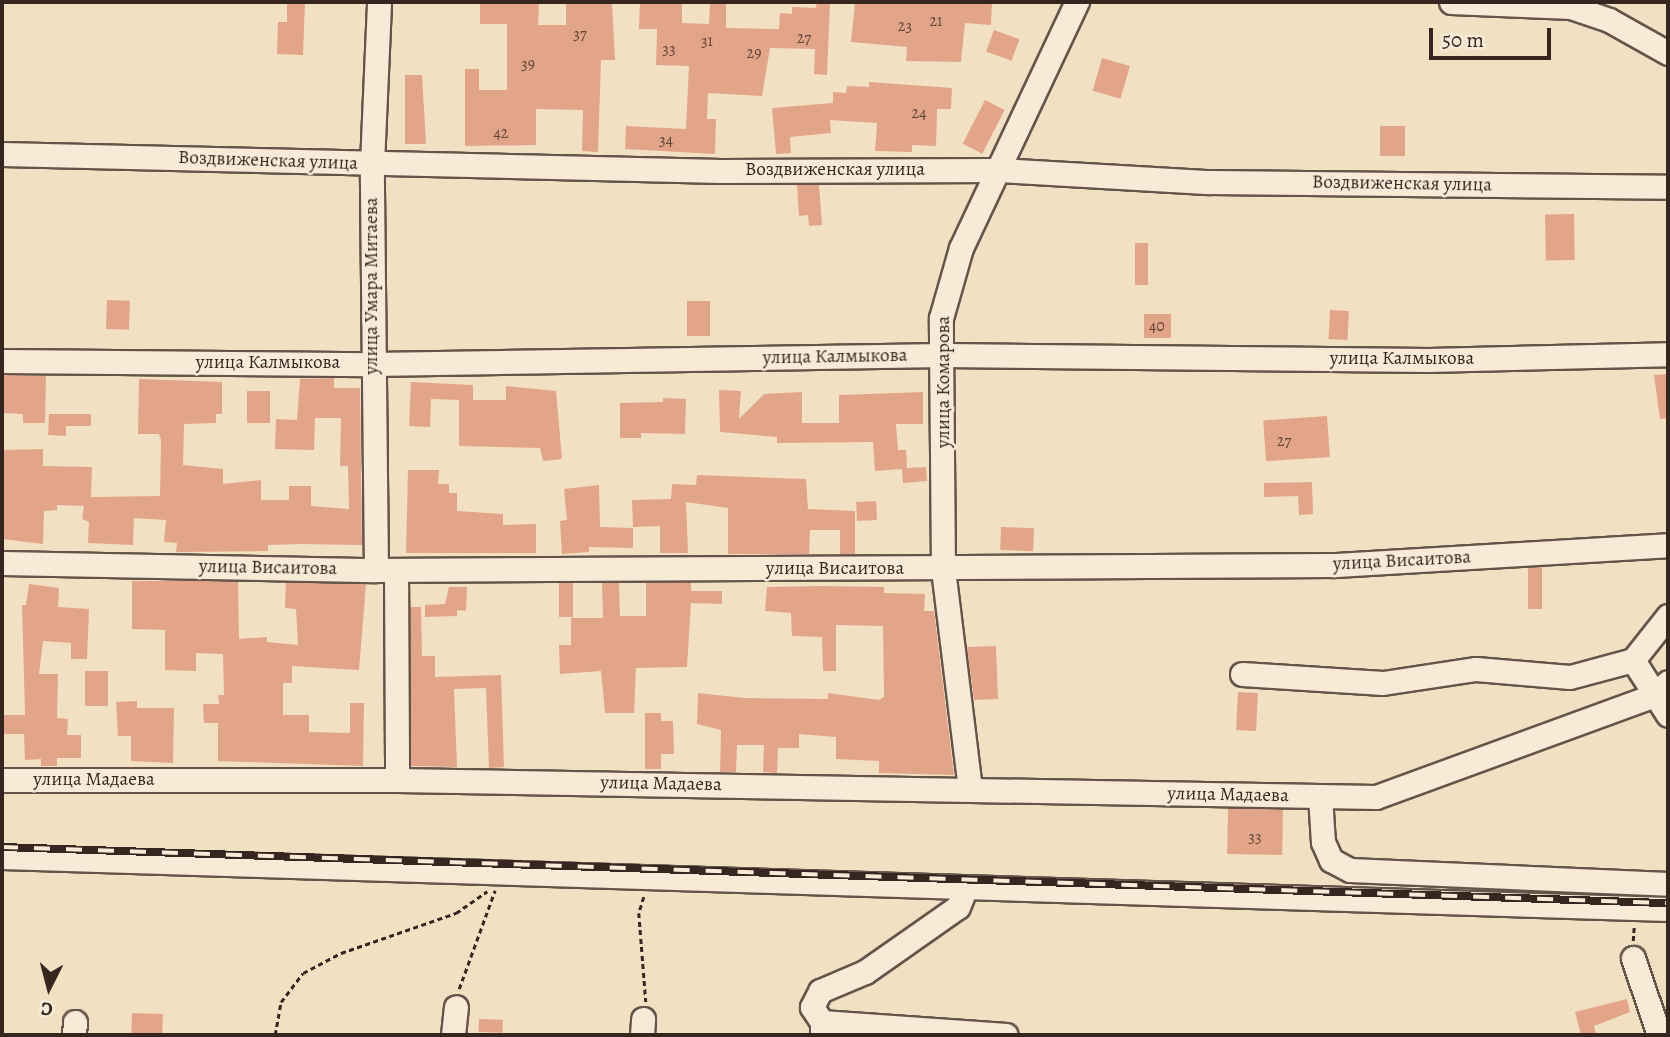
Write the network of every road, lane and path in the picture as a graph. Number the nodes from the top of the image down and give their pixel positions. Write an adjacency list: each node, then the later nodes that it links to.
1 (379, 2): 7 (street, улица Умара Митаева)
2 (1077, 2): 8 (street, улица Комарова)
3 (1451, 2): 4 (street)
4 (1572, 5): 5 (street)
5 (1668, 52)
6 (2, 154): 7 (street, Воздвиженская улица)
7 (372, 164): 8 (street, Воздвиженская улица); 13 (street, улица Умара Митаева)
8 (999, 170): 9 (street, Воздвиженская улица); 11 (street, улица Комарова)
9 (1668, 187)
10 (1668, 354): 11 (street, улица Калмыкова)
11 (944, 355): 13 (street, улица Калмыкова); 16 (street, улица Комарова)
12 (2, 361): 13 (street, улица Калмыкова)
13 (372, 364): 17 (street, улица Умара Митаева)
14 (1668, 545): 16 (street, улица Висаитова)
15 (2, 563): 17 (street, улица Висаитова)
16 (943, 569): 17 (street, улица Висаитова); 25 (street, улица Комарова)
17 (386, 570): 24 (street, улица Умара Митаева)
18 (1668, 616): 19 (street)
19 (1633, 660): 20 (street); 21 (street)
20 (1242, 674)
21 (1662, 689): 22 (street); 26 (street, улица Мадаева)
22 (1668, 715)
23 (2, 780): 24 (street, улица Мадаева)
24 (397, 780): 25 (street, улица Мадаева)
25 (970, 789): 26 (street, улица Мадаева)
26 (1320, 796): 29 (street)
27 (2, 856): 28 (street)
28 (649, 877): 30 (street); 35 (path)
29 (1668, 884)
30 (965, 890): 31 (street); 36 (street)
31 (1634, 908): 32 (street); 33 (path)
32 (1668, 909)
33 (1633, 958): 40 (street)
34 (456, 1007): 37 (path); 38 (street)
35 (642, 1027)
36 (822, 1029): 39 (street)
37 (275, 1035)
38 (453, 1035)
39 (1006, 1035)
40 (1659, 1035)

